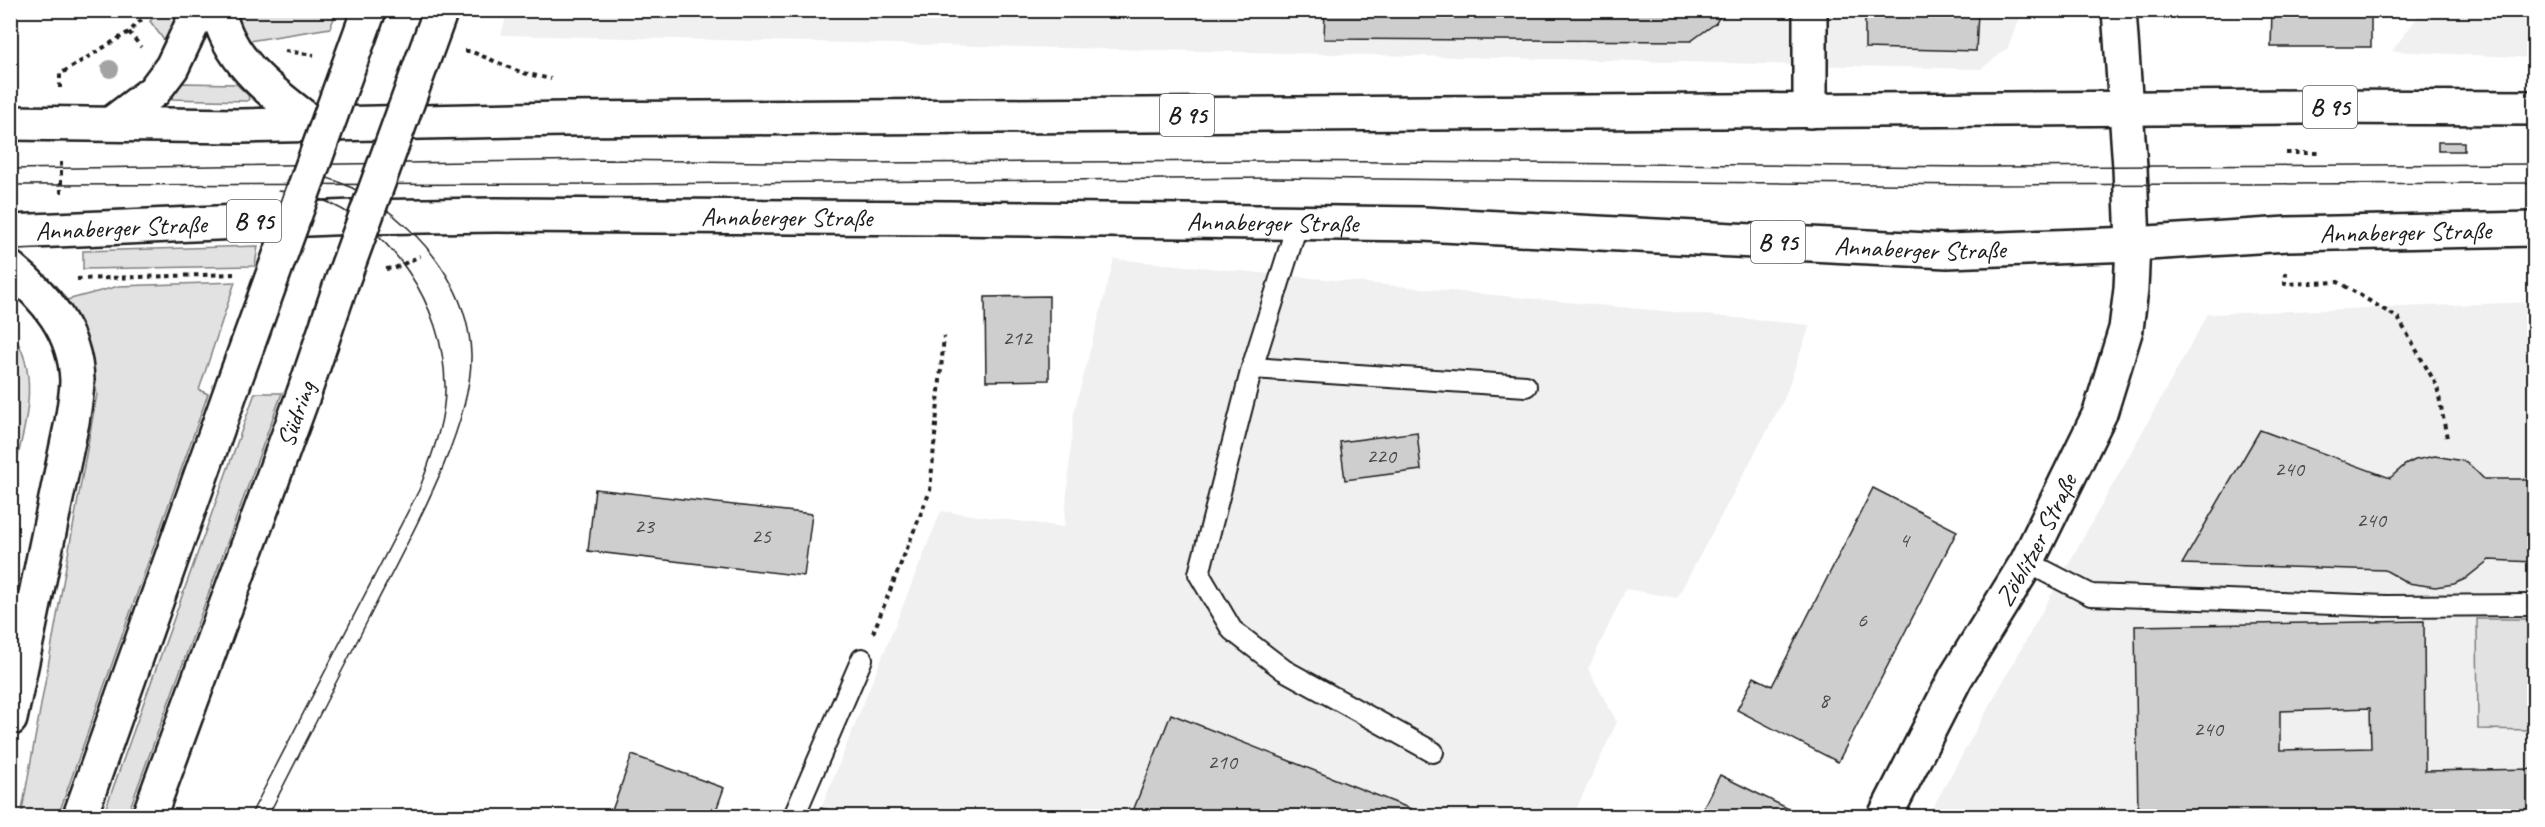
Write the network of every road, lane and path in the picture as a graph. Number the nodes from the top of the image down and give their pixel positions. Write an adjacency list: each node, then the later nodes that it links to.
1 (151, 10): 12 (path)
2 (199, 10): 13 (main road)
3 (218, 10): 14 (main road)
4 (369, 10): 32 (main road, bridge)
5 (441, 10): 33 (main road, Südring, bridge)
6 (1810, 10): 10 (main road)
7 (2119, 10): 8 (main road, Zöblitzer Straße)
8 (2126, 108): 9 (main road, B 95); 10 (main road, B 95); 21 (main road, Zöblitzer Straße)
9 (2535, 108)
10 (1810, 111): 14 (main road, B 95)
11 (10, 123): 12 (main road, B 95)
12 (60, 123): 13 (main road, B 95)
13 (112, 123): 14 (main road, B 95)
14 (313, 124)
15 (2286, 153): 16 (path)
16 (2318, 153)
17 (1298, 222): 19 (main road, Annaberger Straße / B 95); 21 (main road, Annaberger Straße / B 95); 24 (lane)
18 (2535, 229): 20 (main road, Annaberger Straße / B 95)
19 (10, 232)
20 (2287, 234): 21 (main road, Annaberger Straße / B 95); 26 (path)
21 (2133, 244): 27 (main road, Zöblitzer Straße)
22 (10, 268): 30 (main road)
23 (944, 336): 29 (path)
24 (1252, 368): 25 (lane); 31 (lane)
25 (1526, 386)
26 (2447, 438)
27 (2027, 562): 28 (lane); 35 (main road, Zöblitzer Straße)
28 (2535, 605)
29 (862, 659): 34 (lane)
30 (10, 718)
31 (1433, 752)
32 (80, 816)
33 (149, 816)
34 (794, 816)
35 (1884, 816)

